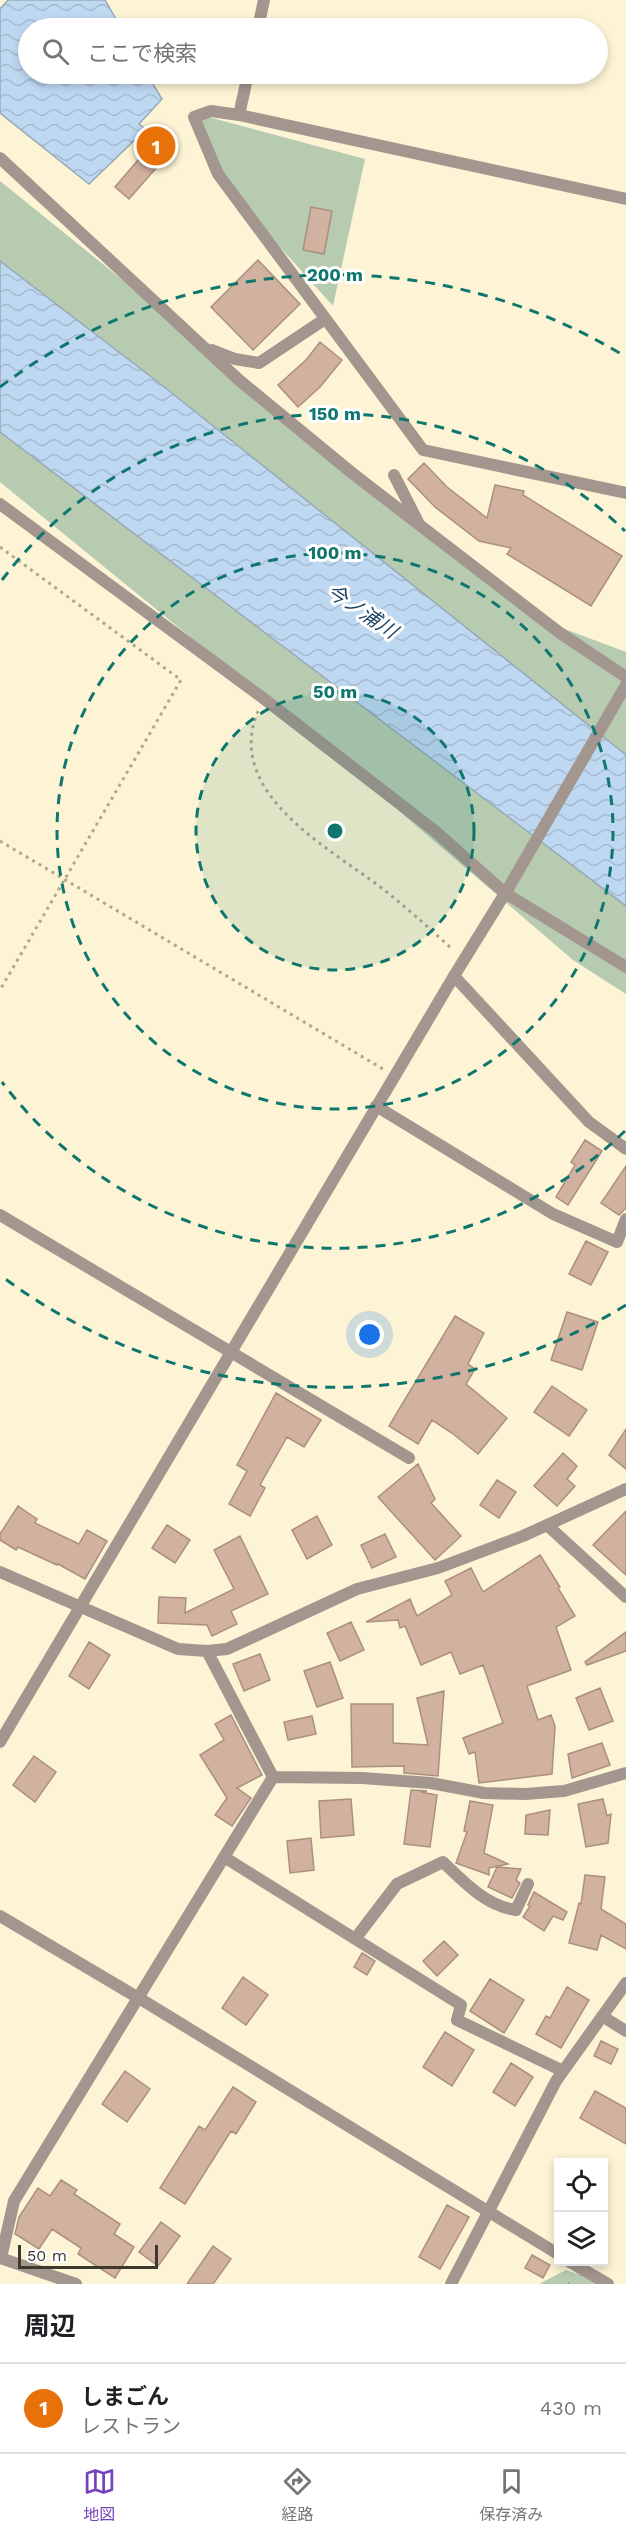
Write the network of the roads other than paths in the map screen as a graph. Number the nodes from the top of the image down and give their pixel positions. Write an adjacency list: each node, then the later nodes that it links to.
1 (264, 0): 2 (street)
2 (260, 18)
3 (246, 84): 4 (street)
4 (239, 115): 6 (street); 7 (street)
5 (0, 158): 8 (street)
6 (626, 199)
7 (325, 319): 8 (street); 10 (street)
8 (202, 346): 12 (street)
9 (394, 475): 12 (street)
10 (626, 493)
11 (0, 504): 15 (street)
12 (420, 525): 13 (street)
13 (626, 677)
14 (626, 684): 15 (street)
15 (507, 890): 16 (street); 17 (street)
16 (626, 967)
17 (454, 976): 18 (street); 19 (street)
18 (376, 1106): 21 (street); 22 (street)
19 (626, 1149)
20 (0, 1215): 22 (street)
21 (626, 1219)
22 (231, 1352): 23 (street); 28 (street)
23 (409, 1458)
24 (626, 1489): 25 (street)
25 (547, 1525): 27 (street); 29 (street)
26 (0, 1572): 28 (street)
27 (626, 1597)
28 (80, 1608): 29 (street); 30 (street)
29 (207, 1651): 32 (street)
30 (0, 1742)
31 (626, 1773): 32 (street)
32 (273, 1777): 33 (street)
33 (224, 1857): 36 (street); 38 (street)
34 (528, 1884): 36 (street)
35 (0, 1916): 38 (street)
36 (355, 1939): 41 (street)
37 (626, 1983): 39 (street)
38 (138, 1998): 42 (street); 44 (street)
39 (602, 2016): 40 (street); 41 (street)
40 (626, 2031)
41 (562, 2071): 42 (street)
42 (487, 2211): 43 (street); 47 (street)
43 (554, 2252)
44 (0, 2258): 46 (street)
45 (577, 2266): 48 (street)
46 (76, 2284)
47 (451, 2284)
48 (608, 2284)

